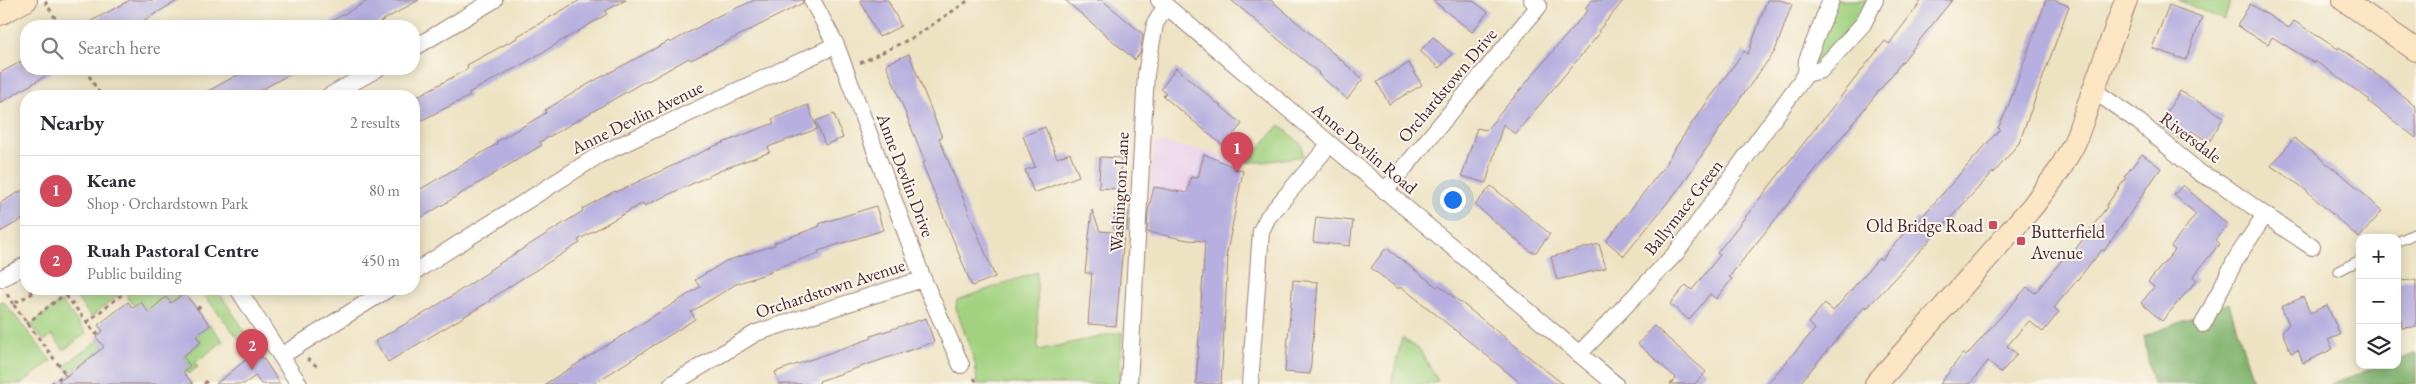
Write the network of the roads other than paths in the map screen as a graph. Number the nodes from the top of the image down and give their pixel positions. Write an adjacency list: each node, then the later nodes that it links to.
1 (26, 0): 10 (main road)
2 (494, 0): 11 (street)
3 (812, 0): 12 (street, Anne Devlin Drive)
4 (1831, 0): 14 (street, Ballymace Green)
5 (1875, 0): 14 (street, Ballymace Green)
6 (2126, 0): 17 (main road)
7 (2344, 0): 13 (main road)
8 (1539, 2): 19 (street, Orchardstown Drive)
9 (1163, 3): 18 (street, Anne Devlin Road); 38 (street, Washington Lane)
10 (0, 14)
11 (420, 44)
12 (836, 45): 25 (street, Anne Devlin Avenue); 28 (street, Anne Devlin Drive)
13 (2416, 50)
14 (1806, 74): 33 (street, Ballymace Green)
15 (366, 75): 16 (street)
16 (340, 90)
17 (2092, 90): 20 (street, Riversdale); 41 (main road)
18 (1330, 144): 19 (street, Anne Devlin Road); 39 (street)
19 (1385, 191): 33 (street, Anne Devlin Road)
20 (2265, 215): 23 (street, Riversdale); 32 (street)
21 (2416, 233): 22 (lane)
22 (2401, 240)
23 (2312, 247)
24 (2356, 262): 27 (lane)
25 (420, 268)
26 (20, 270): 29 (street)
27 (2338, 271)
28 (924, 278): 35 (street, Anne Devlin Drive); 37 (street, Orchardstown Avenue)
29 (2, 285)
30 (242, 295): 34 (street)
31 (378, 295): 34 (street)
32 (2204, 324)
33 (1579, 354): 40 (street, Anne Devlin Road)
34 (281, 356): 36 (street)
35 (961, 365)
36 (299, 384)
37 (672, 384)
38 (1129, 384)
39 (1250, 384)
40 (1615, 384)
41 (1876, 384)

